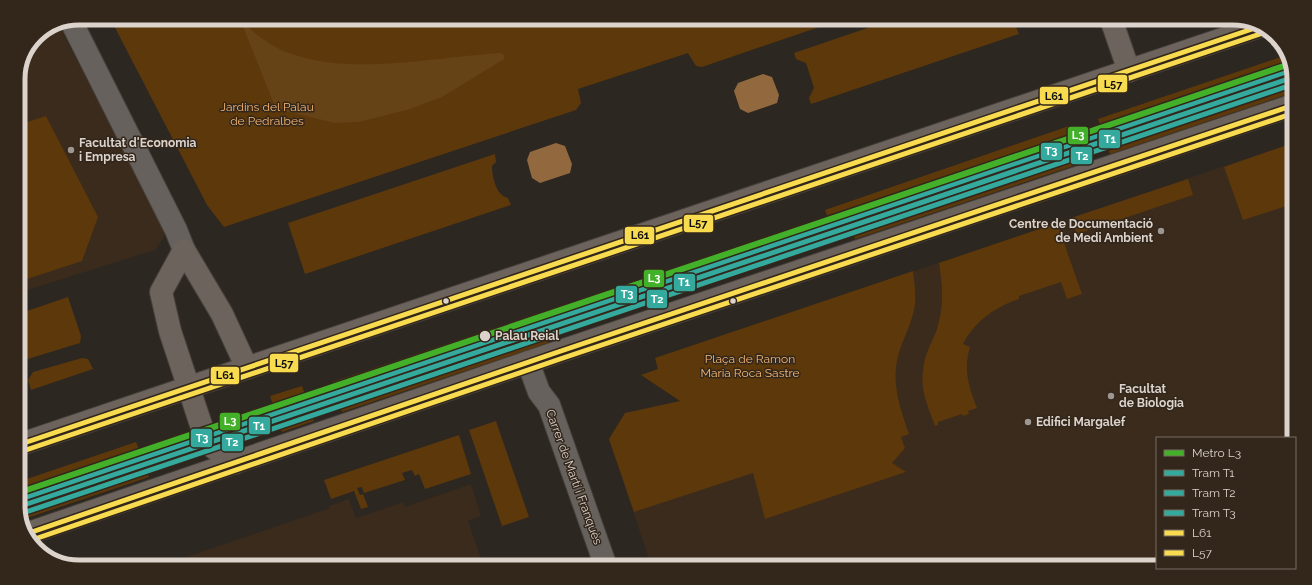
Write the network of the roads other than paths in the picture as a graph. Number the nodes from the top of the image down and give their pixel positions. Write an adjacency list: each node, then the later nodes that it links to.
1 (73, 25): 6 (street)
2 (1113, 25): 4 (main road)
3 (1253, 29): 4 (main road)
4 (1129, 71): 8 (main road)
5 (1287, 107): 7 (main road)
6 (184, 250): 8 (main road); 9 (main road)
7 (528, 362): 10 (street, Carrer de Martí i Franquès); 12 (main road)
8 (247, 368): 9 (main road)
9 (190, 387): 11 (main road); 12 (main road)
10 (538, 392): 14 (street, Carrer de Martí i Franquès); 15 (street, Carrer de Martí i Franquès)
11 (25, 443)
12 (235, 463): 13 (main road)
13 (32, 532)
14 (589, 560)
15 (604, 560)

